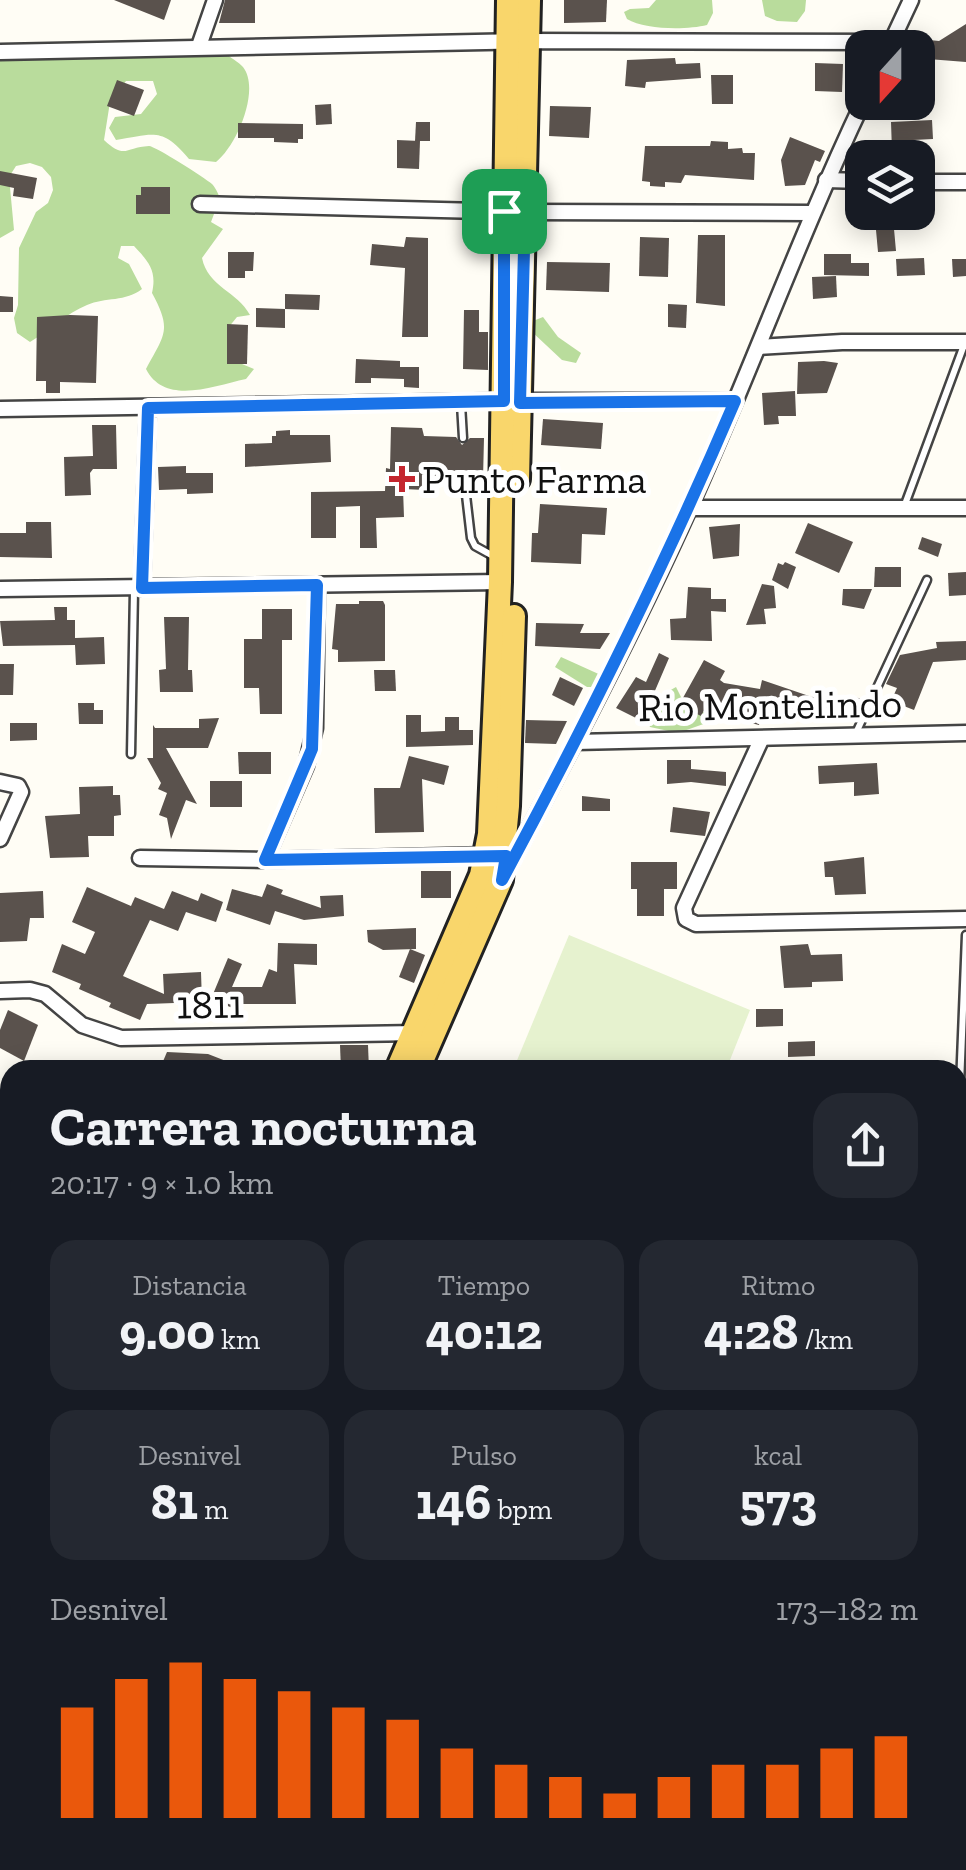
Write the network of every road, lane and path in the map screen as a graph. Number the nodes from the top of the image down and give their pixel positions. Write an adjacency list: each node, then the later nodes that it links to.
1 (215, 0): 8 (street)
2 (508, 0): 6 (main road)
3 (529, 0): 6 (main road)
4 (912, 0): 5 (street)
5 (898, 30)
6 (518, 41): 7 (street); 8 (street); 16 (main road)
7 (845, 45)
8 (199, 46): 9 (street)
9 (0, 52)
10 (854, 120): 11 (street)
11 (826, 180): 12 (street); 17 (street)
12 (845, 181)
13 (935, 182): 14 (street)
14 (966, 182)
15 (200, 204): 16 (street)
16 (514, 211): 17 (street); 22 (main road)
17 (812, 213): 19 (street)
18 (965, 342): 19 (street); 30 (lane)
19 (759, 347): 20 (street)
20 (735, 401): 22 (street); 29 (street)
21 (461, 402): 22 (street); 23 (street); 25 (lane)
22 (512, 402): 27 (main road); 44 (main road)
23 (148, 408): 24 (street); 35 (street)
24 (0, 410)
25 (462, 438)
26 (464, 478): 28 (lane)
27 (502, 488): 28 (lane); 32 (main road)
28 (465, 490): 32 (lane)
29 (690, 508): 30 (street); 40 (street)
30 (903, 508): 31 (street)
31 (966, 508)
32 (500, 571): 34 (street); 44 (main road)
33 (927, 580): 38 (lane)
34 (317, 585): 35 (street); 46 (street)
35 (138, 588): 36 (street); 41 (lane)
36 (0, 589)
37 (966, 733): 38 (street, Rio Montelindo)
38 (854, 736): 39 (street, Rio Montelindo)
39 (761, 740): 40 (street, Rio Montelindo); 48 (street)
40 (575, 742): 47 (street)
41 (130, 754)
42 (0, 782): 43 (street)
43 (0, 839)
44 (496, 855): 46 (street); 47 (main road); 51 (main road)
45 (140, 858): 46 (street)
46 (265, 860)
47 (502, 880): 51 (main road)
48 (966, 919)
49 (966, 935): 54 (lane)
50 (0, 991): 51 (street, 1811)
51 (425, 1033): 52 (main road); 53 (main road)
52 (405, 1060)
53 (420, 1060)
54 (962, 1060)

